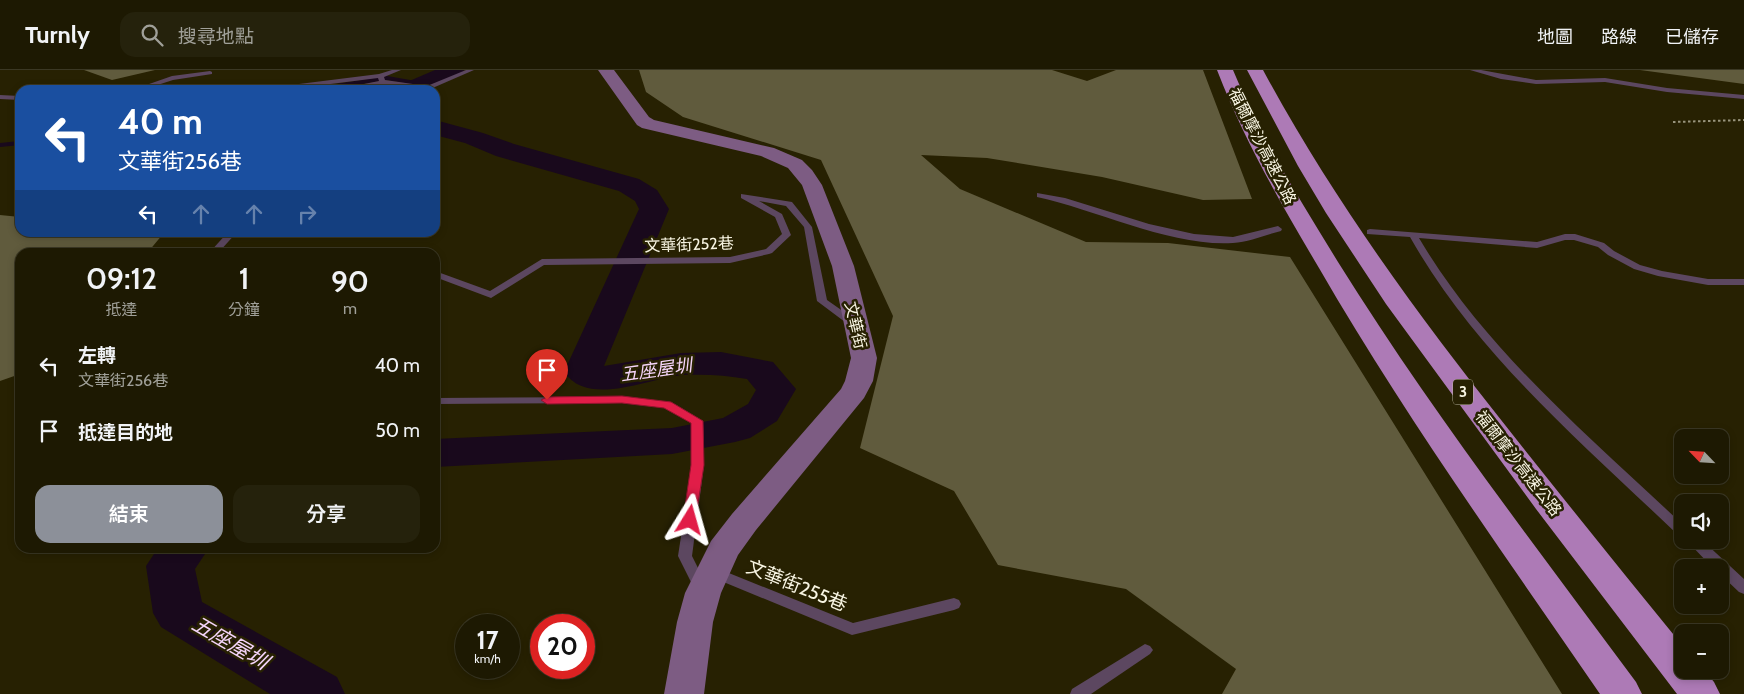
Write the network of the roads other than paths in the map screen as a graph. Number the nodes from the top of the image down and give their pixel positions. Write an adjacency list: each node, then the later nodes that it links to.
1 (398, 70): 8 (lane)
2 (472, 70): 13 (lane)
3 (606, 70): 25 (street, 文華街)
4 (1225, 70): 35 (highway, 福爾摩沙高速公路)
5 (1255, 70): 36 (highway, 福爾摩沙高速公路 / 3)
6 (1473, 70): 15 (lane)
7 (210, 73): 9 (lane)
8 (381, 78): 10 (lane); 11 (lane); 12 (lane)
9 (150, 85)
10 (312, 85)
11 (355, 85)
12 (414, 85)
13 (435, 85)
14 (0, 97): 16 (lane)
15 (1744, 97)
16 (15, 98)
17 (1040, 195): 18 (lane)
18 (1278, 229)
19 (1370, 232): 20 (lane)
20 (1414, 235): 24 (lane); 27 (lane)
21 (228, 237): 22 (lane)
22 (218, 248)
23 (440, 276): 25 (lane, 文華街252巷)
24 (1744, 282)
25 (856, 325): 29 (street, 文華街)
26 (440, 401): 29 (lane)
27 (1674, 523)
28 (1703, 549): 30 (lane)
29 (708, 582): 31 (lane, 文華街255巷); 33 (street, 文華街)
30 (1744, 588)
31 (954, 604)
32 (1145, 650): 34 (lane)
33 (684, 694)
34 (1078, 694)
35 (1622, 694)
36 (1700, 694)

